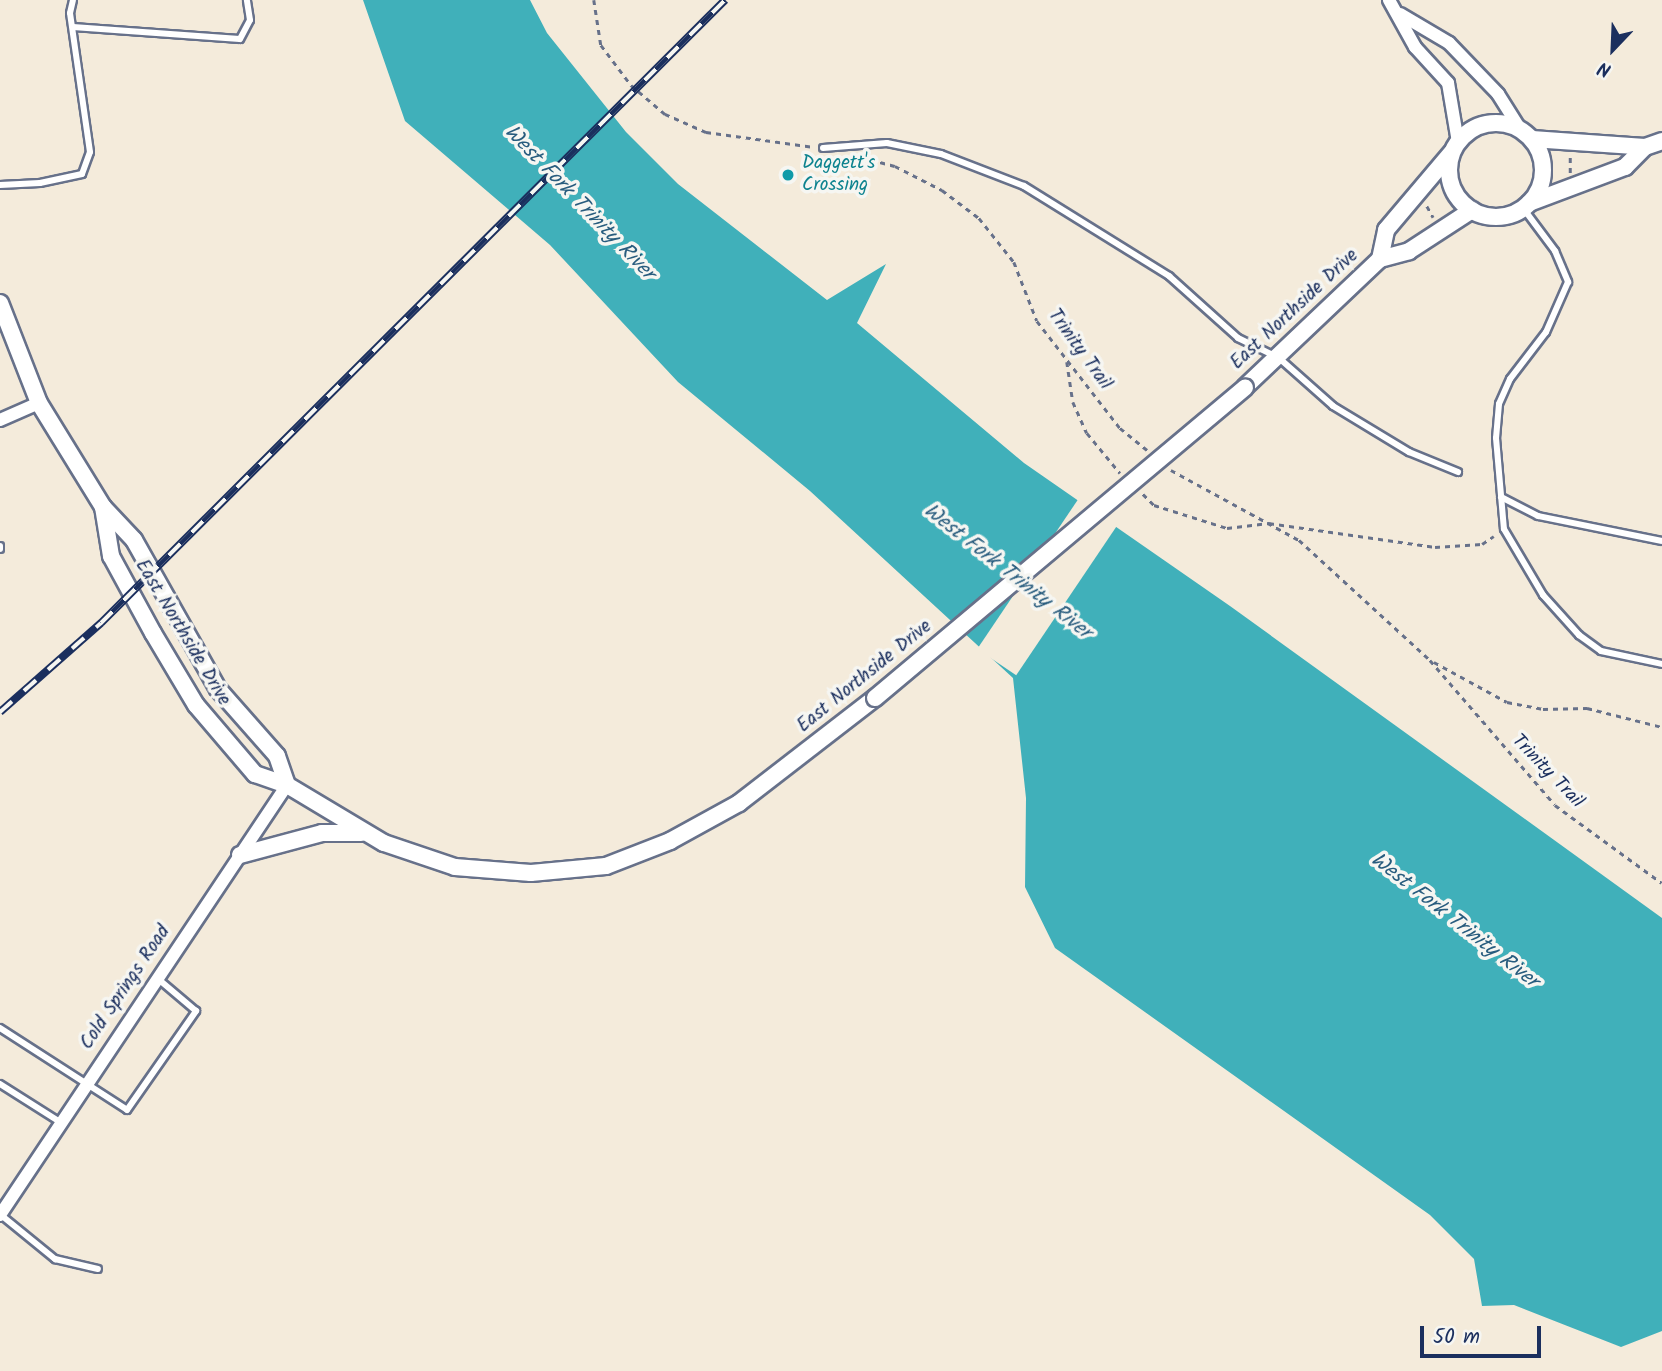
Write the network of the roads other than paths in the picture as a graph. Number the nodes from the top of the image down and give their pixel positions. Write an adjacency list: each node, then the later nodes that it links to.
1 (73, 0): 5 (lane)
2 (247, 0): 5 (lane)
3 (1389, 0): 4 (street)
4 (1400, 14): 6 (street); 8 (street)
5 (73, 27): 11 (lane)
6 (1526, 134): 8 (street); 9 (street); 12 (street)
7 (1662, 141): 9 (street)
8 (1456, 146): 13 (street); 14 (street, East Northside Drive)
9 (1645, 147): 12 (street)
10 (824, 148): 16 (lane)
11 (0, 185)
12 (1526, 206): 13 (street); 20 (lane)
13 (1472, 210): 14 (street, East Northside Drive)
14 (1380, 259): 16 (street, East Northside Drive)
15 (0, 303): 17 (street, East Northside Drive)
16 (1279, 358): 19 (lane); 25 (street, East Northside Drive, bridge)
17 (39, 403): 18 (street); 21 (street, East Northside Drive)
18 (0, 420)
19 (1458, 472)
20 (1501, 497): 22 (lane); 23 (lane)
21 (103, 508): 24 (street, East Northside Drive); 24 (street, East Northside Drive)
22 (1662, 541)
23 (1662, 664)
24 (287, 785): 25 (street, East Northside Drive); 26 (street, Cold Springs Road)
25 (366, 834): 26 (street)
26 (240, 855): 27 (street, Cold Springs Road)
27 (156, 977): 29 (street, Cold Springs Road); 29 (lane)
28 (0, 1028): 29 (lane)
29 (87, 1081): 31 (street, Cold Springs Road)
30 (0, 1084): 31 (lane)
31 (60, 1122): 32 (street, Cold Springs Road)
32 (0, 1214): 33 (lane)
33 (98, 1269)

